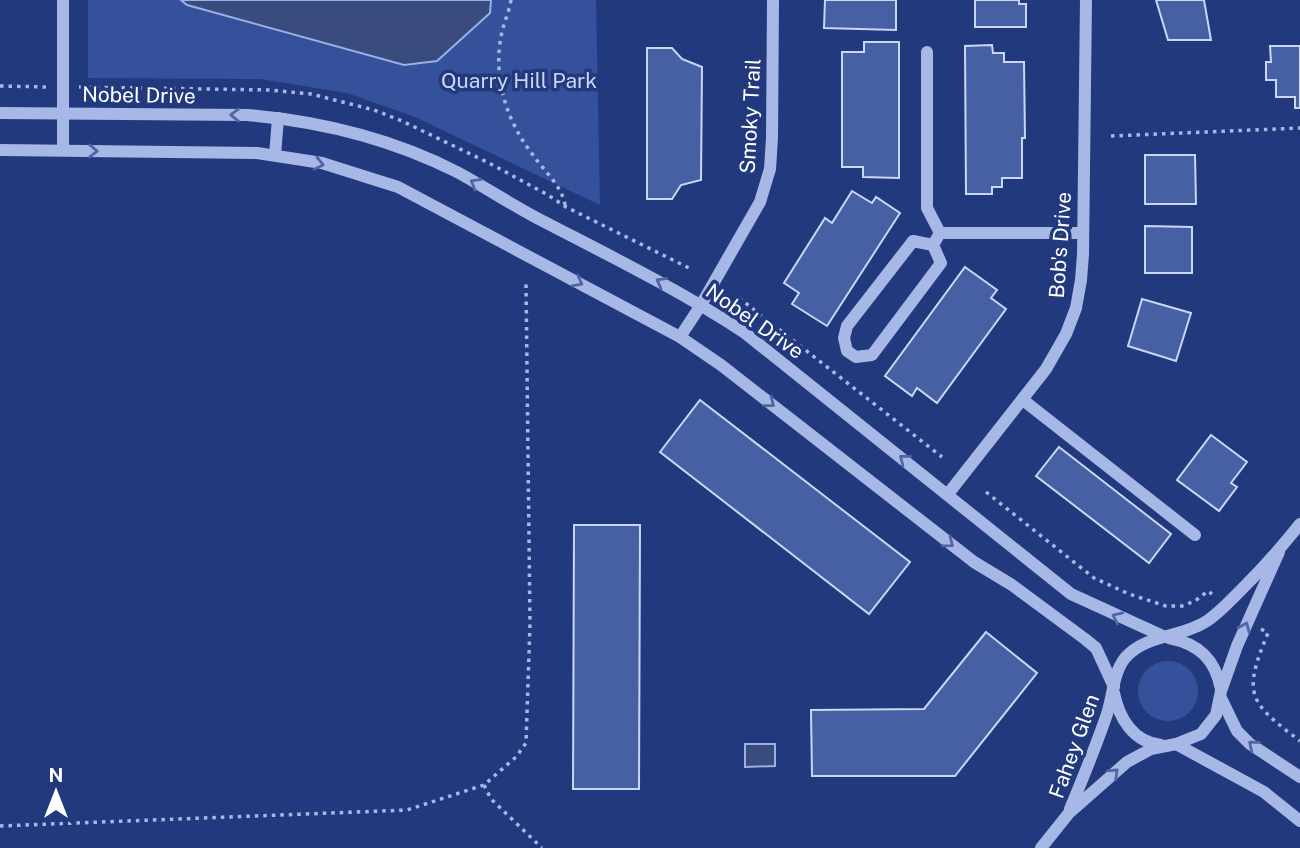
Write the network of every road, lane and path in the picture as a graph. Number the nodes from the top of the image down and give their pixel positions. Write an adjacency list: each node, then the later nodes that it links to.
1 (63, 0): 7 (street)
2 (511, 0): 14 (path)
3 (774, 0): 20 (street, Smoky Trail)
4 (1086, 0): 16 (street, Bob's Drive)
5 (928, 52): 15 (street)
6 (0, 113): 7 (street, Nobel Drive)
7 (63, 114): 8 (street, Nobel Drive, one-way to 7); 12 (street)
8 (278, 118): 13 (street); 20 (street, Nobel Drive, one-way to 8)
9 (1300, 128): 10 (path)
10 (1111, 136)
11 (0, 149): 12 (street)
12 (63, 150): 13 (street, one-way to 13)
13 (275, 155): 21 (street, one-way to 21)
14 (566, 207)
15 (940, 233): 16 (street); 17 (street)
16 (1083, 233): 22 (street, Bob's Drive)
17 (933, 245): 17 (street)
18 (526, 283): 37 (path)
19 (739, 298): 23 (path)
20 (701, 305): 21 (street, Smoky Trail); 25 (street, Nobel Drive, one-way to 20)
21 (680, 337): 32 (street, one-way to 32)
22 (1023, 400): 25 (street, Bob's Drive); 27 (street)
23 (942, 457)
24 (986, 492): 29 (path)
25 (948, 494): 31 (street, Nobel Drive, one-way to 25)
26 (1300, 524): 28 (street, Fahey Glen)
27 (1195, 536)
28 (1279, 552): 31 (street, Fahey Glen); 33 (street, Fahey Glen, one-way to 28)
29 (1208, 591)
30 (1268, 633): 34 (path)
31 (1167, 638): 32 (street, Fahey Glen); 33 (street, Nobel Drive)
32 (1114, 690): 35 (street); 38 (street, Fahey Glen)
33 (1221, 694): 35 (street, Fahey Glen); 36 (street, Nobel Drive, one-way to 33)
34 (1300, 741)
35 (1171, 745): 38 (street, Fahey Glen, one-way to 35); 39 (street)
36 (1300, 777)
37 (484, 785): 40 (path); 41 (path)
38 (1069, 813): 42 (street)
39 (1300, 821)
40 (0, 826)
41 (542, 848)
42 (1041, 848)

